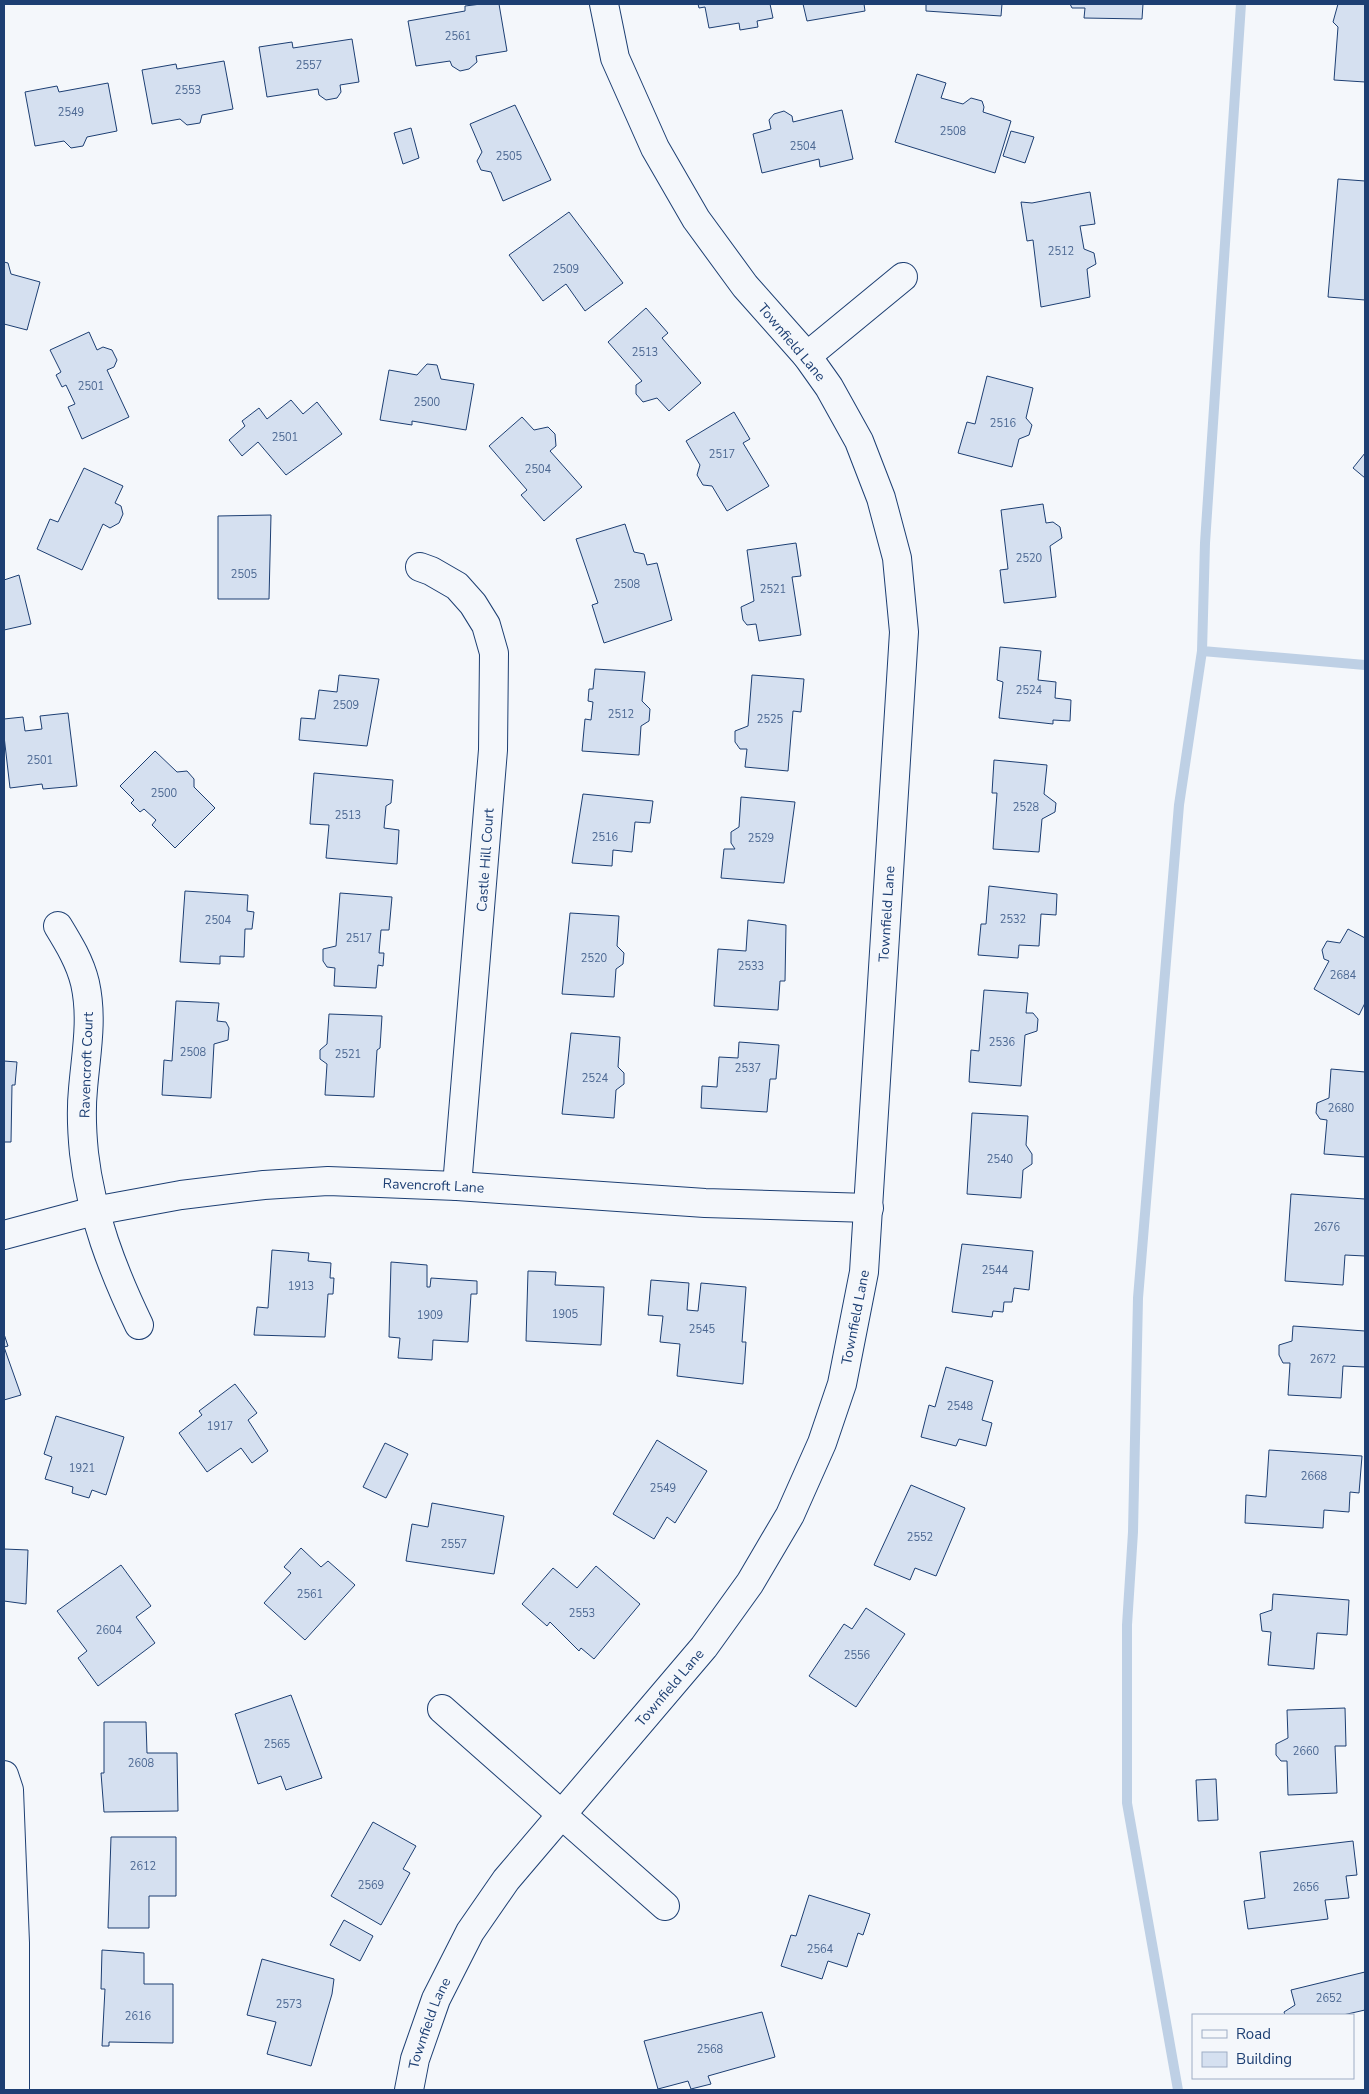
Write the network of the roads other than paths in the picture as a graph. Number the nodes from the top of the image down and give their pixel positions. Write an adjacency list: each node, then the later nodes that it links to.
1 (604, 4): 3 (street, Townfield Lane)
2 (903, 277): 3 (street)
3 (807, 356): 7 (street, Townfield Lane)
4 (420, 567): 6 (street, Castle Hill Court)
5 (58, 926): 8 (street, Ravencroft Court)
6 (458, 1186): 7 (street, Ravencroft Lane); 8 (street, Ravencroft Lane)
7 (869, 1208): 13 (street, Townfield Lane)
8 (94, 1211): 9 (street, Ravencroft Lane); 10 (street, Ravencroft Court)
9 (4, 1235)
10 (139, 1325)
11 (442, 1709): 13 (street)
12 (4, 1775): 15 (street)
13 (561, 1814): 14 (street); 16 (street, Townfield Lane)
14 (665, 1906)
15 (15, 2090)
16 (409, 2090)

